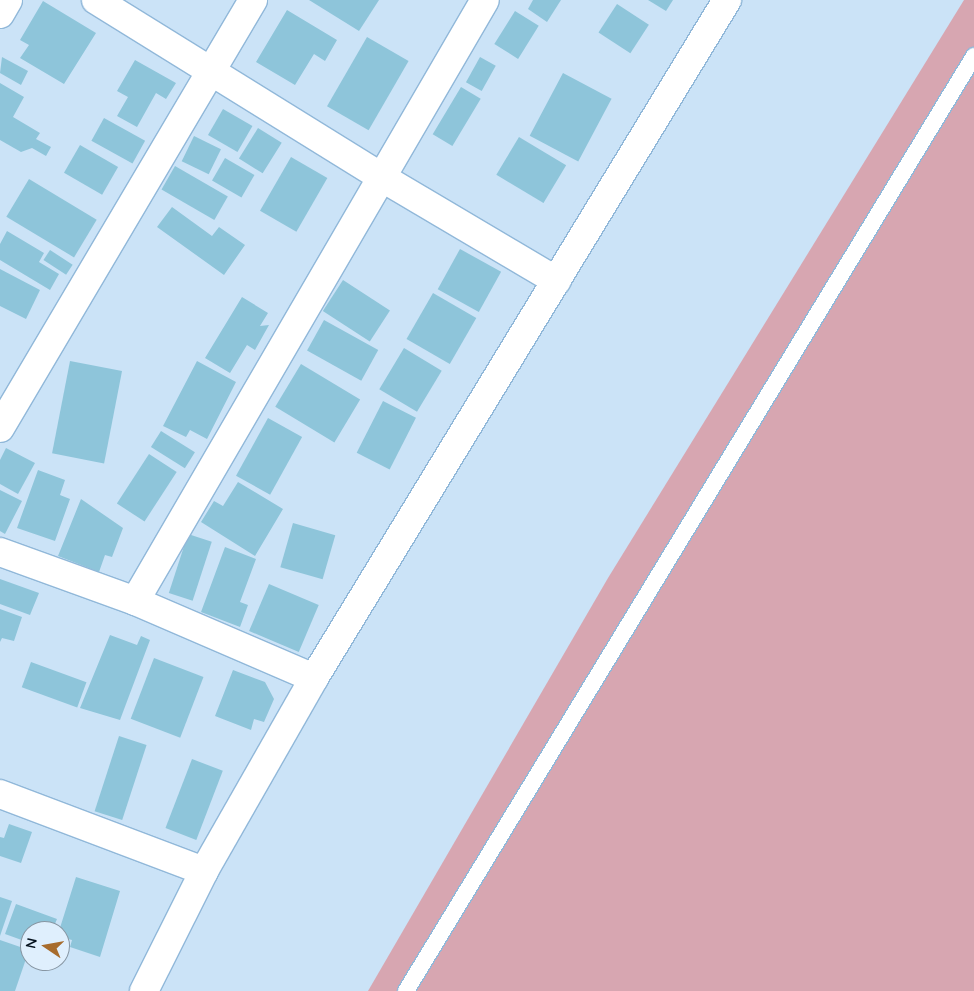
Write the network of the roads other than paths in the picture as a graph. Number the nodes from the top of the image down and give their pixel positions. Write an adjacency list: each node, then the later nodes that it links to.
1 (8, 0): 6 (street)
2 (96, 0): 8 (street)
3 (253, 0): 8 (street)
4 (485, 0): 9 (street)
5 (727, 0): 10 (street)
6 (0, 14)
7 (974, 56): 18 (lane)
8 (211, 71): 9 (street); 11 (street)
9 (381, 177): 10 (street); 13 (street)
10 (557, 281): 14 (street)
11 (0, 428)
12 (0, 552): 13 (street)
13 (135, 601): 14 (street)
14 (314, 678): 16 (street)
15 (0, 794): 16 (street)
16 (204, 871): 17 (street)
17 (144, 991)
18 (406, 991)

